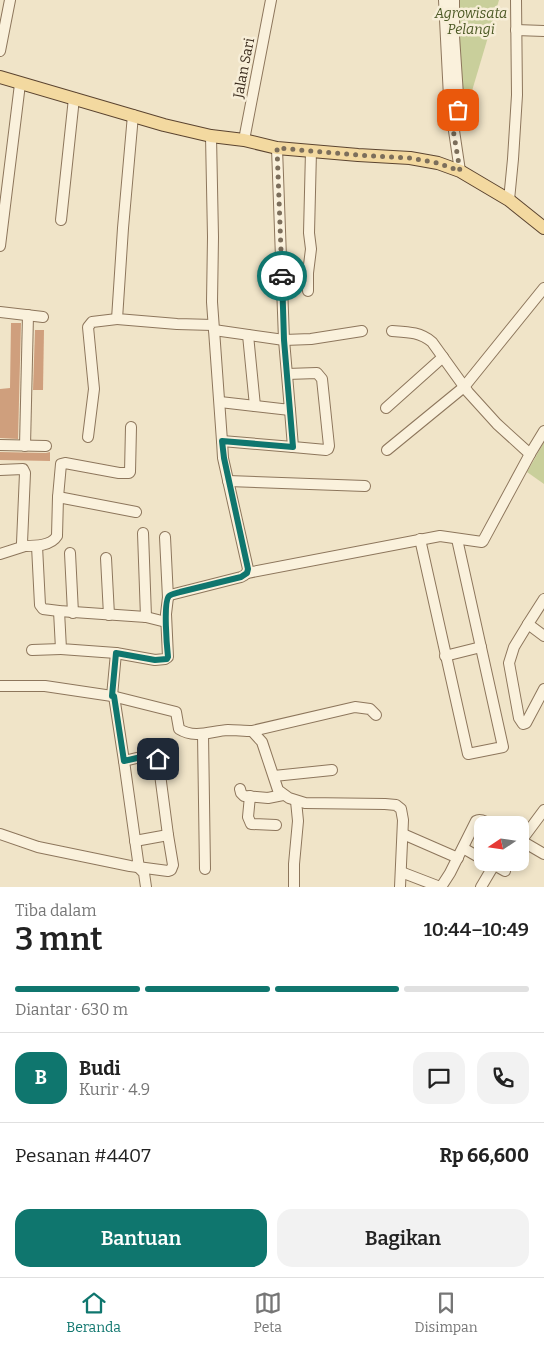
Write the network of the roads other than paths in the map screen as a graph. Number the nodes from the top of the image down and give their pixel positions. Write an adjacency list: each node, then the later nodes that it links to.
1 (10, 0): 8 (street)
2 (271, 0): 15 (street, Jalan Sari)
3 (444, 0): 13 (street)
4 (454, 0): 13 (street)
5 (516, 0): 6 (street)
6 (516, 30): 7 (street); 19 (street)
7 (544, 31)
8 (0, 51)
9 (0, 77): 10 (main road)
10 (20, 84): 11 (main road); 22 (street)
11 (74, 98): 12 (main road); 20 (street)
12 (133, 115): 14 (main road); 28 (street)
13 (453, 129): 18 (street)
14 (211, 136): 15 (main road); 29 (street)
15 (244, 140): 16 (main road)
16 (277, 148): 17 (main road); 33 (street)
17 (311, 151): 18 (main road); 24 (street)
18 (460, 171): 19 (main road)
19 (509, 200): 21 (main road)
20 (61, 220)
21 (544, 228)
22 (0, 246)
23 (544, 288): 36 (street)
24 (308, 291)
25 (0, 312): 26 (street)
26 (28, 315): 27 (street); 46 (street)
27 (43, 317)
28 (117, 319): 29 (street); 43 (street)
29 (213, 327): 32 (street); 37 (street)
30 (392, 331): 34 (street)
31 (362, 332): 33 (street)
32 (248, 335): 33 (street); 38 (street)
33 (284, 340): 35 (street)
34 (443, 357): 36 (street); 39 (street)
35 (286, 374): 40 (street); 48 (street)
36 (464, 387): 49 (street); 50 (street)
37 (220, 402): 38 (street); 44 (street)
38 (255, 406): 40 (street)
39 (386, 408)
40 (290, 410): 48 (street)
41 (131, 427): 54 (street)
42 (544, 431): 50 (street)
43 (88, 437)
44 (222, 441): 48 (street); 52 (street)
45 (0, 445): 46 (street)
46 (25, 446): 47 (street)
47 (46, 446)
48 (293, 447)
49 (387, 450)
50 (530, 454): 59 (street)
51 (0, 470): 60 (street)
52 (228, 481): 53 (street); 65 (street)
53 (365, 486)
54 (58, 496): 55 (street); 61 (street)
55 (136, 512)
56 (143, 533): 71 (street)
57 (165, 537): 66 (street)
58 (420, 539): 59 (street); 65 (street); 79 (street)
59 (457, 539): 75 (street)
60 (25, 546): 61 (street); 63 (street)
61 (37, 546): 68 (street)
62 (70, 553): 69 (street)
63 (0, 554)
64 (106, 558): 70 (street)
65 (247, 573): 66 (street)
66 (168, 598): 72 (street)
67 (544, 599): 73 (street)
68 (59, 612): 69 (street); 76 (street)
69 (73, 612): 70 (street)
70 (108, 615): 71 (street)
71 (146, 617): 72 (street)
72 (166, 622): 78 (street)
73 (528, 624): 74 (street); 81 (street)
74 (544, 636)
75 (481, 648): 79 (street); 79 (street)
76 (61, 649): 77 (street); 78 (street)
77 (32, 650)
78 (116, 653): 82 (street)
79 (445, 656)
80 (0, 686): 82 (street)
81 (544, 689)
82 (113, 696): 85 (street); 86 (street)
83 (376, 715): 84 (street)
84 (252, 731): 85 (street); 88 (street)
85 (203, 734): 107 (street)
86 (124, 761): 99 (street); 100 (street)
87 (332, 770): 88 (street)
88 (274, 776): 90 (street)
89 (240, 789): 91 (street)
90 (283, 795): 91 (street); 92 (street)
91 (250, 796): 95 (street)
92 (300, 802): 98 (street); 111 (street)
93 (544, 810): 96 (street)
94 (474, 825): 102 (street)
95 (276, 826)
96 (529, 830)
97 (0, 834): 106 (street)
98 (403, 834): 105 (street); 109 (street)
99 (168, 835): 100 (street); 106 (street)
100 (135, 841): 106 (street)
101 (529, 846): 104 (street)
102 (463, 848): 103 (street); 105 (street)
103 (474, 854)
104 (544, 854)
105 (458, 858): 113 (street)
106 (139, 868): 110 (street)
107 (206, 869)
108 (488, 871): 114 (street)
109 (401, 872): 112 (street); 113 (street)
110 (146, 887)
111 (294, 887)
112 (400, 887)
113 (440, 887)
114 (481, 887)

